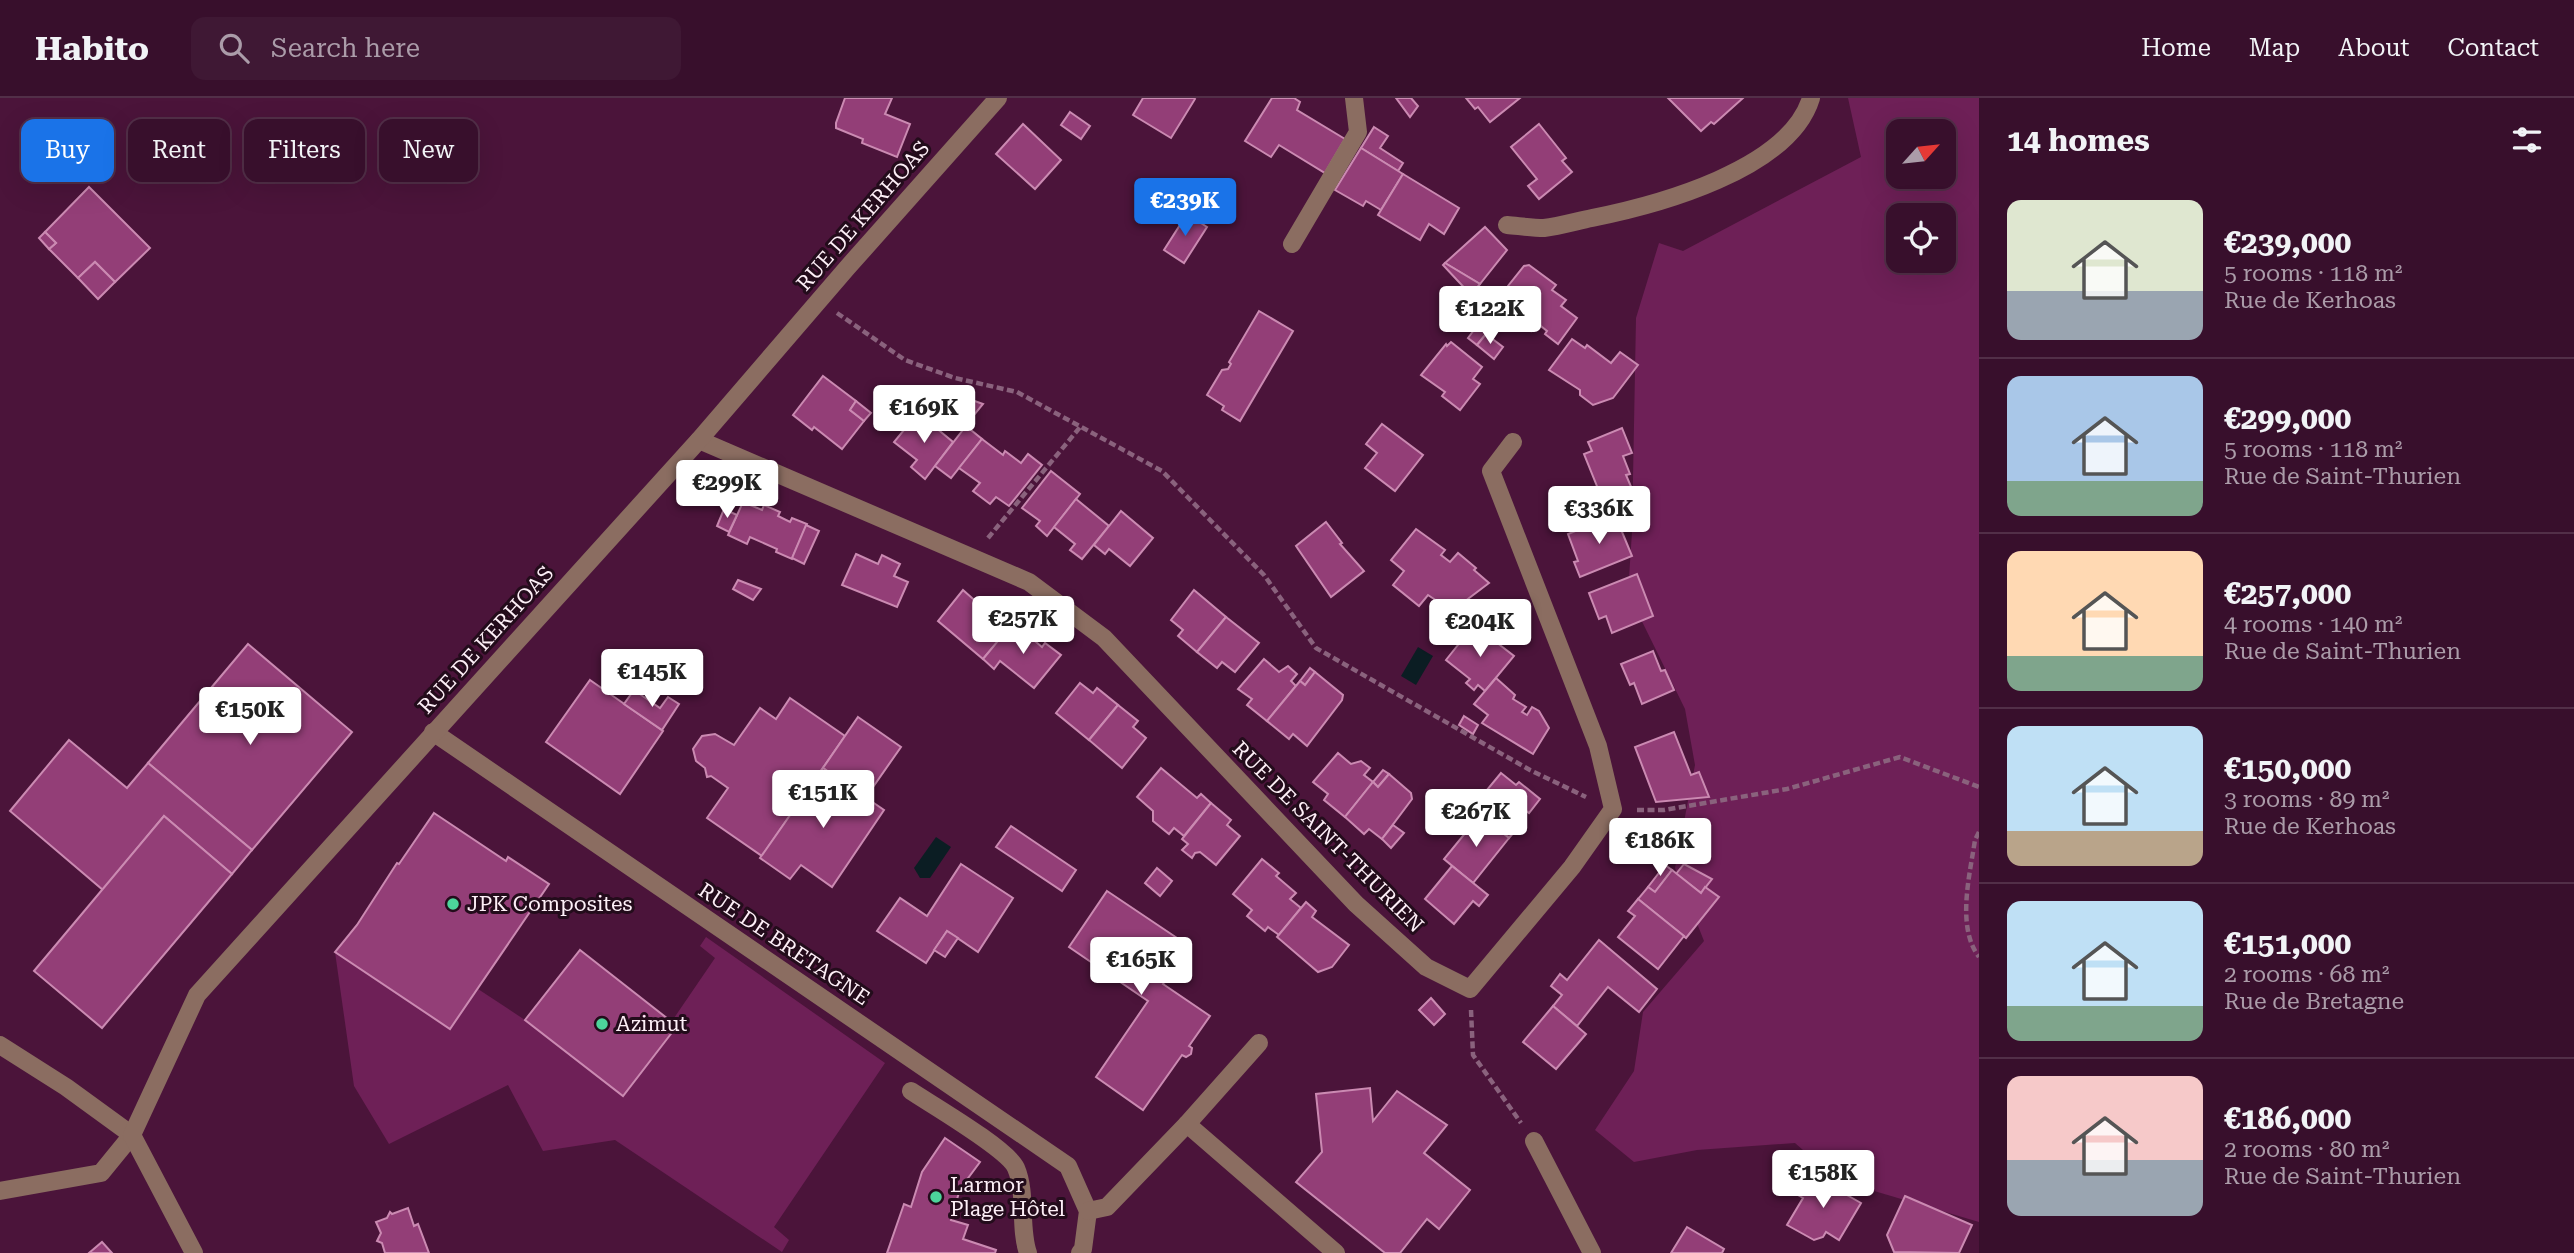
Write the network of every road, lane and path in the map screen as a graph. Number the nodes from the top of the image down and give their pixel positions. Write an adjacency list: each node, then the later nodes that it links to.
1 (998, 98): 6 (street, RUE DE KERHOAS)
2 (1354, 98): 5 (street)
3 (1811, 98): 4 (street)
4 (1507, 225)
5 (1292, 244)
6 (820, 300): 7 (path); 8 (street, RUE DE KERHOAS)
7 (1081, 426): 10 (path); 13 (path)
8 (699, 440): 10 (street, RUE DE SAINT-THURIEN); 11 (street, RUE DE KERHOAS)
9 (1513, 442): 13 (street)
10 (972, 557): 16 (street, RUE DE SAINT-THURIEN)
11 (433, 732): 21 (street, RUE DE KERHOAS); 24 (street, RUE DE BRETAGNE)
12 (1979, 787): 13 (path)
13 (1613, 809): 16 (street)
14 (1979, 832): 15 (path)
15 (1979, 957)
16 (1470, 989): 22 (path)
17 (1259, 1043): 20 (street)
18 (0, 1045): 21 (street)
19 (911, 1091): 26 (street)
20 (1187, 1124): 24 (street); 28 (street)
21 (132, 1135): 23 (street, RUE DE KERHOAS); 25 (street)
22 (1534, 1142): 29 (street)
23 (0, 1191)
24 (1088, 1211): 27 (street)
25 (194, 1253)
26 (1028, 1253)
27 (1080, 1253)
28 (1336, 1253)
29 (1592, 1253)

